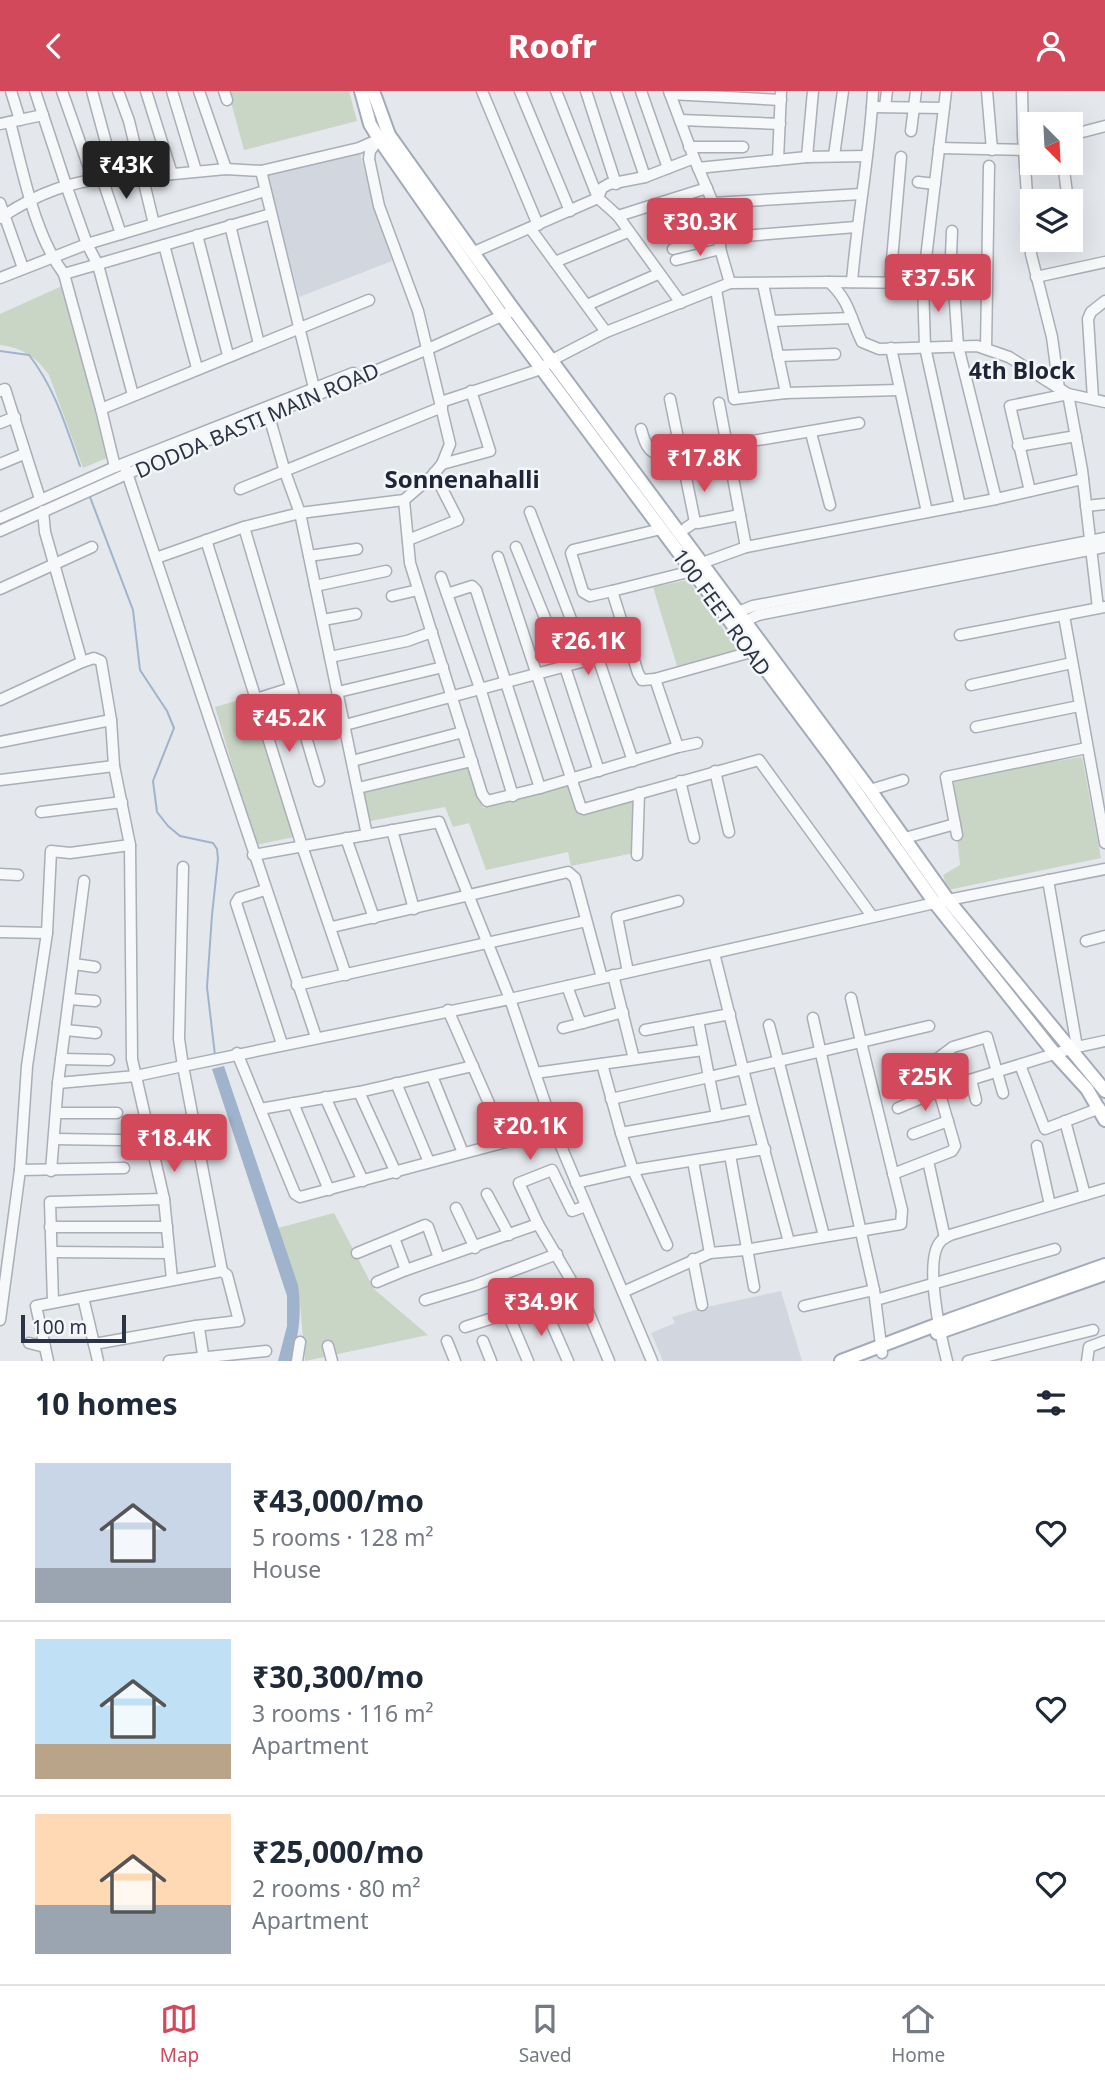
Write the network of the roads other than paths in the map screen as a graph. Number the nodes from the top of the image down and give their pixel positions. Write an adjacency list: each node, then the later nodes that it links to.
1 (11, 91): 34 (street)
2 (35, 91): 32 (street)
3 (62, 91): 61 (street)
4 (92, 91): 58 (street)
5 (118, 91): 59 (street)
6 (146, 91): 56 (street)
7 (172, 91): 54 (street)
8 (199, 91): 53 (street)
9 (360, 91): 39 (main road, 100 FEET ROAD)
10 (373, 91): 39 (main road, 100 FEET ROAD)
11 (482, 91): 81 (street)
12 (520, 91): 73 (street)
13 (556, 91): 70 (street)
14 (586, 91): 63 (street)
15 (615, 91): 60 (street)
16 (641, 91): 52 (street)
17 (813, 91): 47 (street)
18 (843, 91): 45 (street)
19 (873, 91): 28 (street)
20 (887, 91): 27 (street)
21 (916, 91): 29 (street)
22 (946, 91): 30 (street)
23 (987, 91): 43 (street)
24 (1022, 91): 31 (street)
25 (670, 92): 26 (street); 33 (street)
26 (781, 95): 35 (street)
27 (885, 106): 28 (street); 29 (street)
28 (872, 107): 46 (street)
29 (914, 107): 30 (street); 37 (street)
30 (944, 108): 42 (street)
31 (1023, 112)
32 (43, 115): 34 (street); 65 (street)
33 (680, 120): 35 (street); 40 (street)
34 (10, 122): 69 (street)
35 (780, 124): 49 (street)
36 (1105, 126): 38 (street)
37 (911, 131)
38 (1083, 132)
39 (384, 137): 55 (street); 91 (main road, 100 FEET ROAD); 113 (main road, 100 FEET ROAD); 119 (street)
40 (690, 147): 41 (street); 50 (street)
41 (743, 147)
42 (939, 148): 43 (street); 64 (street)
43 (992, 150): 44 (street)
44 (1020, 150)
45 (834, 156): 46 (street); 47 (street)
46 (867, 156): 68 (street)
47 (807, 157): 49 (street)
48 (901, 157): 105 (street)
49 (778, 160): 50 (street)
50 (696, 163): 52 (street); 66 (street)
51 (989, 166): 123 (street)
52 (668, 168): 60 (street)
53 (226, 169): 54 (street); 55 (street)
54 (196, 171): 56 (street)
55 (261, 171): 67 (street)
56 (172, 174): 59 (street)
57 (1026, 175): 99 (street)
58 (115, 176): 59 (street); 61 (street)
59 (142, 177): 78 (street)
60 (645, 177): 63 (street)
61 (97, 179): 65 (street); 85 (street)
62 (918, 182): 64 (street)
63 (616, 184): 70 (street)
64 (935, 184): 106 (street)
65 (66, 185): 69 (street); 88 (street)
66 (706, 188): 72 (street); 76 (street)
67 (265, 191): 74 (street); 78 (street)
68 (861, 194): 72 (street); 82 (street)
69 (31, 198): 77 (street); 92 (street)
70 (598, 198): 73 (street); 76 (street)
71 (0, 202): 77 (street)
72 (713, 203): 75 (street)
73 (570, 211): 81 (street)
74 (271, 214): 79 (street); 116 (street)
75 (715, 214): 80 (street); 87 (street)
76 (618, 216): 84 (street)
77 (2, 217): 96 (street)
78 (154, 224): 85 (street)
79 (230, 225): 86 (street); 118 (street)
80 (663, 225)
81 (534, 226): 91 (street); 94 (street)
82 (856, 227): 87 (street); 102 (street)
83 (952, 231): 120 (street)
84 (628, 232): 94 (street); 98 (street)
85 (121, 234): 88 (street)
86 (197, 235): 89 (street); 125 (street)
87 (719, 238): 90 (street); 90 (street)
88 (87, 244): 92 (street); 95 (street)
89 (164, 245): 95 (street); 128 (street)
90 (720, 249): 103 (street)
91 (474, 252): 112 (main road, 100 FEET ROAD)
92 (51, 257): 96 (street); 97 (street)
93 (1105, 262): 99 (street)
94 (555, 263): 111 (street)
95 (98, 265): 97 (street); 136 (street)
96 (23, 268): 100 (street)
97 (64, 274): 142 (street)
98 (659, 274): 110 (street); 111 (street)
99 (1036, 277): 134 (street)
100 (0, 278)
101 (829, 282): 102 (street); 104 (street); 114 (street)
102 (852, 282): 105 (street)
103 (730, 283): 104 (street); 107 (street)
104 (763, 283): 115 (street)
105 (890, 283): 106 (street)
106 (923, 283): 121 (street)
107 (716, 289): 110 (street); 135 (street)
108 (369, 300): 116 (street)
109 (1105, 301): 138 (street)
110 (681, 303): 117 (street)
111 (587, 305): 117 (street)
112 (513, 308): 113 (street, DODDA BASTI MAIN ROAD); 127 (main road, 100 FEET ROAD)
113 (501, 315): 119 (street, DODDA BASTI MAIN ROAD); 129 (main road, 100 FEET ROAD)
114 (852, 318): 115 (street); 122 (street)
115 (771, 321): 126 (street)
116 (299, 329): 118 (street); 130 (street)
117 (606, 332): 127 (street)
118 (259, 344): 125 (street)
119 (427, 346): 130 (street, DODDA BASTI MAIN ROAD); 141 (street); 143 (street, DODDA BASTI MAIN ROAD)
120 (958, 346): 121 (street); 123 (street); 163 (street)
121 (925, 347): 122 (street); 167 (street)
122 (891, 348): 131 (street)
123 (986, 349): 134 (street)
124 (835, 354): 126 (street)
125 (228, 355): 128 (street)
126 (778, 356): 135 (street)
127 (552, 360): 129 (street); 191 (main road, 100 FEET ROAD)
128 (197, 368): 136 (street)
129 (541, 369): 133 (street); 176 (main road, 100 FEET ROAD)
130 (314, 388): 143 (street, DODDA BASTI MAIN ROAD)
131 (900, 390): 135 (street); 171 (street)
132 (0, 391): 144 (street)
133 (471, 391): 141 (street); 155 (street)
134 (1064, 391): 138 (street); 149 (street); 150 (street)
135 (786, 393)
136 (133, 395): 142 (street)
137 (670, 399): 152 (street)
138 (1093, 399): 139 (street)
139 (1105, 402)
140 (719, 403): 151 (street)
141 (441, 405): 155 (street); 157 (street)
142 (101, 409): 156 (street)
143 (267, 411): 156 (street, DODDA BASTI MAIN ROAD); 157 (street)
144 (15, 417): 145 (street); 153 (street)
145 (0, 423)
146 (859, 423): 148 (street)
147 (641, 429): 152 (street)
148 (811, 433): 151 (street); 166 (street)
149 (1076, 436): 150 (street); 159 (street)
150 (1018, 446): 161 (street)
151 (727, 447): 152 (street); 173 (street)
152 (681, 453): 173 (street)
153 (24, 454): 154 (street); 162 (street)
154 (0, 464)
155 (442, 464): 158 (street)
156 (123, 468): 162 (street, DODDA BASTI MAIN ROAD); 169 (street, DODDA BASTI MAIN ROAD); 189 (street)
157 (285, 473): 160 (street); 172 (street)
158 (434, 473): 164 (street); 180 (street)
159 (1083, 479): 161 (street); 168 (street)
160 (240, 489)
161 (1030, 491): 163 (street)
162 (40, 499): 174 (street)
163 (996, 499): 167 (street)
164 (404, 500): 172 (street); 180 (street)
165 (1105, 504): 168 (street)
166 (830, 505)
167 (960, 506): 171 (street)
168 (1086, 506): 181 (street)
169 (43, 511): 177 (street, DODDA BASTI MAIN ROAD); 190 (street)
170 (530, 512): 210 (street)
171 (928, 512): 184 (street)
172 (300, 513): 175 (street); 187 (street)
173 (740, 515): 184 (street)
174 (0, 518)
175 (244, 527): 179 (street); 219 (street)
176 (661, 529): 191 (main road, 100 FEET ROAD); 197 (street)
177 (0, 531)
178 (1105, 538): 181 (street)
179 (206, 540): 189 (street); 223 (street)
180 (408, 540): 196 (street)
181 (1090, 545): 185 (street); 200 (street); 203 (street)
182 (92, 547): 190 (street)
183 (516, 547): 214 (street)
184 (746, 547): 191 (street)
185 (1105, 547)
186 (357, 549): 187 (street)
187 (309, 556): 194 (street)
188 (498, 557): 215 (street)
189 (156, 558): 261 (street)
190 (53, 565): 195 (street); 211 (street)
191 (697, 567): 197 (street); 203 (main road, 100 FEET ROAD)
192 (386, 571): 194 (street)
193 (441, 577): 198 (street)
194 (315, 586): 204 (street)
195 (0, 589)
196 (418, 590): 199 (street); 205 (street)
197 (612, 591): 207 (street)
198 (447, 594): 217 (street); 220 (street)
199 (393, 596)
200 (1102, 607): 202 (street)
201 (356, 614): 204 (street)
202 (1064, 616): 206 (street); 212 (street)
203 (736, 619): 208 (main road, 100 FEET ROAD); 247 (main road, 100 FEET ROAD)
204 (323, 620): 209 (street)
205 (432, 632): 209 (street); 213 (street)
206 (960, 635)
207 (630, 649): 210 (street); 216 (street)
208 (751, 652): 216 (street); 272 (main road, 100 FEET ROAD)
209 (330, 657): 221 (street)
210 (592, 659): 214 (street); 236 (street)
211 (82, 662): 224 (street); 226 (street)
212 (1072, 663): 218 (street); 225 (street)
213 (443, 667): 221 (street); 222 (street)
214 (565, 667): 215 (street); 238 (street)
215 (538, 674): 217 (street); 240 (street)
216 (655, 679): 232 (street)
217 (508, 684): 220 (street); 246 (street)
218 (971, 685)
219 (291, 688): 223 (street); 243 (street)
220 (481, 691): 222 (street); 249 (street)
221 (338, 692): 227 (street)
222 (453, 698): 227 (street); 229 (street)
223 (256, 699): 260 (street)
224 (0, 700)
225 (1079, 706): 228 (street); 233 (street)
226 (111, 720): 230 (street); 237 (street)
227 (345, 725): 234 (street)
228 (976, 727)
229 (463, 731): 234 (street); 235 (street)
230 (0, 742)
231 (697, 743): 232 (street)
232 (678, 747): 236 (street)
233 (1087, 748): 257 (street); 258 (street)
234 (352, 761): 245 (street)
235 (472, 761): 245 (street); 249 (street)
236 (634, 761): 238 (street)
237 (114, 766): 241 (street); 250 (street)
238 (599, 771): 240 (street)
239 (715, 771): 244 (street); 253 (street); 274 (street)
240 (571, 779): 246 (street); 248 (street)
241 (0, 780)
242 (903, 780): 247 (street)
243 (319, 781)
244 (680, 782): 248 (street); 256 (street)
245 (358, 788): 254 (street)
246 (540, 788): 249 (street)
247 (870, 790): 257 (main road, 100 FEET ROAD)
248 (639, 793): 262 (street)
249 (513, 796)
250 (122, 802): 251 (street); 259 (street)
251 (41, 812)
252 (392, 830): 254 (street); 270 (street); 273 (street)
253 (729, 832)
254 (367, 835): 255 (street)
255 (346, 838): 260 (street); 275 (street)
256 (694, 838)
257 (905, 838): 272 (main road, 100 FEET ROAD)
258 (1105, 843)
259 (130, 845): 279 (street); 329 (street)
260 (302, 846): 261 (street); 277 (street)
261 (253, 855): 269 (street)
262 (637, 855)
263 (183, 867): 323 (street)
264 (1105, 869): 267 (street)
265 (0, 874): 266 (street)
266 (19, 875)
267 (1048, 880): 272 (street); 312 (street)
268 (84, 881): 284 (street)
269 (265, 890): 290 (street); 311 (street)
270 (469, 895): 273 (street); 276 (street); 282 (street)
271 (678, 901): 286 (street)
272 (942, 901): 274 (street); 312 (main road, 100 FEET ROAD); 316 (main road, 100 FEET ROAD)
273 (414, 909): 275 (street)
274 (872, 916): 283 (street)
275 (373, 918): 277 (street)
276 (586, 921): 282 (street); 289 (street)
277 (332, 927): 287 (street)
278 (0, 932): 279 (street)
279 (47, 933): 366 (street)
280 (1105, 936): 281 (street)
281 (1086, 941)
282 (488, 943): 287 (street); 293 (street)
283 (714, 953): 286 (street); 298 (street)
284 (74, 964): 285 (street); 292 (street)
285 (94, 967)
286 (628, 972): 288 (street)
287 (346, 975): 290 (street)
288 (613, 975): 289 (street); 297 (street)
289 (602, 978): 291 (street)
290 (298, 985): 308 (street)
291 (567, 986): 293 (street); 301 (street)
292 (69, 999): 295 (street); 305 (street)
293 (510, 999): 296 (street); 327 (street)
294 (851, 999): 310 (street)
295 (95, 1001)
296 (448, 1010): 308 (street); 324 (street)
297 (622, 1012): 301 (street); 318 (street)
298 (730, 1014): 300 (street); 325 (street)
299 (813, 1018): 314 (street)
300 (698, 1020): 306 (street); 313 (street)
301 (583, 1023): 304 (street)
302 (769, 1025): 320 (street)
303 (929, 1026): 310 (street)
304 (564, 1028)
305 (65, 1030): 307 (street); 317 (street)
306 (645, 1030)
307 (96, 1034)
308 (316, 1037): 311 (street)
309 (1105, 1041): 312 (street)
310 (861, 1042): 314 (street); 370 (street)
311 (282, 1044): 315 (street)
312 (1074, 1047): 316 (street); 337 (main road, 100 FEET ROAD)
313 (703, 1050): 318 (street); 331 (street)
314 (820, 1051): 320 (street); 384 (street)
315 (232, 1054): 323 (street); 344 (street)
316 (1055, 1054): 322 (street); 348 (main road, 100 FEET ROAD)
317 (61, 1059): 319 (street); 333 (street)
318 (634, 1059): 321 (street)
319 (108, 1060)
320 (778, 1061): 325 (street); 386 (street)
321 (602, 1064): 327 (street); 340 (street)
322 (1020, 1065): 326 (street); 351 (street)
323 (183, 1066): 329 (street); 403 (street)
324 (472, 1066): 330 (street); 357 (street)
325 (744, 1068): 331 (street); 345 (street)
326 (997, 1072): 328 (street); 332 (street); 338 (street)
327 (535, 1073): 352 (street)
328 (891, 1075)
329 (136, 1076): 333 (street); 377 (street)
330 (432, 1076): 334 (street); 360 (street)
331 (709, 1077): 340 (street); 349 (street)
332 (971, 1080): 336 (street); 341 (street)
333 (58, 1083): 346 (street)
334 (396, 1083): 335 (street); 364 (street)
335 (359, 1091): 339 (street); 369 (street)
336 (939, 1091): 343 (street); 350 (street)
337 (1105, 1091)
338 (1003, 1093)
339 (326, 1097): 342 (street); 371 (street)
340 (611, 1099): 353 (street)
341 (976, 1100)
342 (293, 1103): 344 (street); 374 (street)
343 (898, 1108)
344 (260, 1109): 374 (street)
345 (753, 1109): 349 (street); 359 (street)
346 (57, 1113): 347 (street); 355 (street)
347 (117, 1113)
348 (1102, 1114): 351 (street)
349 (717, 1116): 353 (street)
350 (948, 1121): 354 (street); 363 (street)
351 (1065, 1121): 376 (street)
352 (555, 1132): 357 (street); 372 (street)
353 (621, 1133): 367 (street)
354 (913, 1134)
355 (54, 1139): 356 (street); 368 (street)
356 (120, 1140)
357 (506, 1142): 360 (street)
358 (1037, 1146): 378 (street)
359 (765, 1149): 361 (street); 389 (street)
360 (463, 1153): 364 (street)
361 (730, 1154): 362 (street); 393 (street)
362 (693, 1161): 367 (street); 395 (street)
363 (928, 1161): 370 (street); 388 (street)
364 (429, 1163): 369 (street)
365 (124, 1168): 368 (street)
366 (19, 1170): 368 (street); 419 (street)
367 (633, 1170): 372 (street); 390 (street)
368 (51, 1171)
369 (396, 1173): 371 (street)
370 (893, 1174): 384 (street)
371 (363, 1181): 374 (street)
372 (576, 1183): 379 (street)
373 (1105, 1189): 376 (street)
374 (329, 1190)
375 (487, 1194): 385 (street)
376 (1085, 1195): 378 (street)
377 (164, 1199): 382 (street); 383 (street)
378 (1051, 1205): 388 (street)
379 (586, 1206): 381 (street); 410 (street)
380 (456, 1208): 391 (street)
381 (538, 1224): 385 (street); 398 (street)
382 (50, 1227): 383 (street); 394 (street)
383 (167, 1227): 396 (street)
384 (862, 1230): 386 (street); 411 (street)
385 (509, 1235): 391 (street)
386 (824, 1236): 389 (street)
387 (394, 1238): 397 (street); 399 (street); 402 (street)
388 (945, 1238): 407 (street)
389 (789, 1242): 393 (street)
390 (667, 1245)
391 (475, 1248): 399 (street)
392 (1055, 1249): 407 (street)
393 (746, 1251): 395 (street); 409 (street)
394 (52, 1252): 396 (street); 414 (street)
395 (710, 1252): 400 (street)
396 (169, 1253): 405 (street)
397 (357, 1253)
398 (557, 1254): 408 (street); 413 (street)
399 (439, 1258): 402 (street)
400 (693, 1259): 410 (street); 416 (street)
401 (1105, 1265): 422 (main road)
402 (406, 1270): 406 (street)
403 (222, 1272): 405 (street); 420 (street)
404 (1105, 1274): 422 (main road)
405 (172, 1279): 412 (street)
406 (377, 1282)
407 (934, 1283): 411 (street); 422 (street)
408 (575, 1287): 415 (street); 445 (street)
409 (754, 1287)
410 (623, 1292): 446 (street)
411 (875, 1295): 417 (street); 432 (street)
412 (83, 1297): 414 (street); 429 (street)
413 (425, 1300)
414 (53, 1302): 431 (street)
415 (542, 1302): 418 (street); 444 (street)
416 (702, 1305)
417 (804, 1306)
418 (508, 1314): 421 (street); 443 (street)
419 (0, 1320)
420 (197, 1326): 429 (street); 435 (street)
421 (465, 1327)
422 (939, 1328): 432 (main road); 448 (street)
423 (1093, 1331): 449 (street)
424 (447, 1341): 441 (street)
425 (483, 1341): 442 (street)
426 (1105, 1341): 450 (street)
427 (300, 1342): 439 (street)
428 (29, 1343): 431 (street)
429 (94, 1344): 437 (street)
430 (328, 1346): 440 (street)
431 (45, 1347): 436 (street)
432 (882, 1349): 434 (main road)
433 (265, 1351): 435 (street)
434 (866, 1358): 447 (main road)
435 (204, 1359): 438 (street)
436 (48, 1361)
437 (98, 1361)
438 (169, 1361)
439 (297, 1361)
440 (332, 1361)
441 (455, 1361)
442 (491, 1361)
443 (528, 1361)
444 (568, 1361)
445 (609, 1361)
446 (652, 1361)
447 (841, 1361)
448 (947, 1361)
449 (968, 1361)
450 (1087, 1361)

